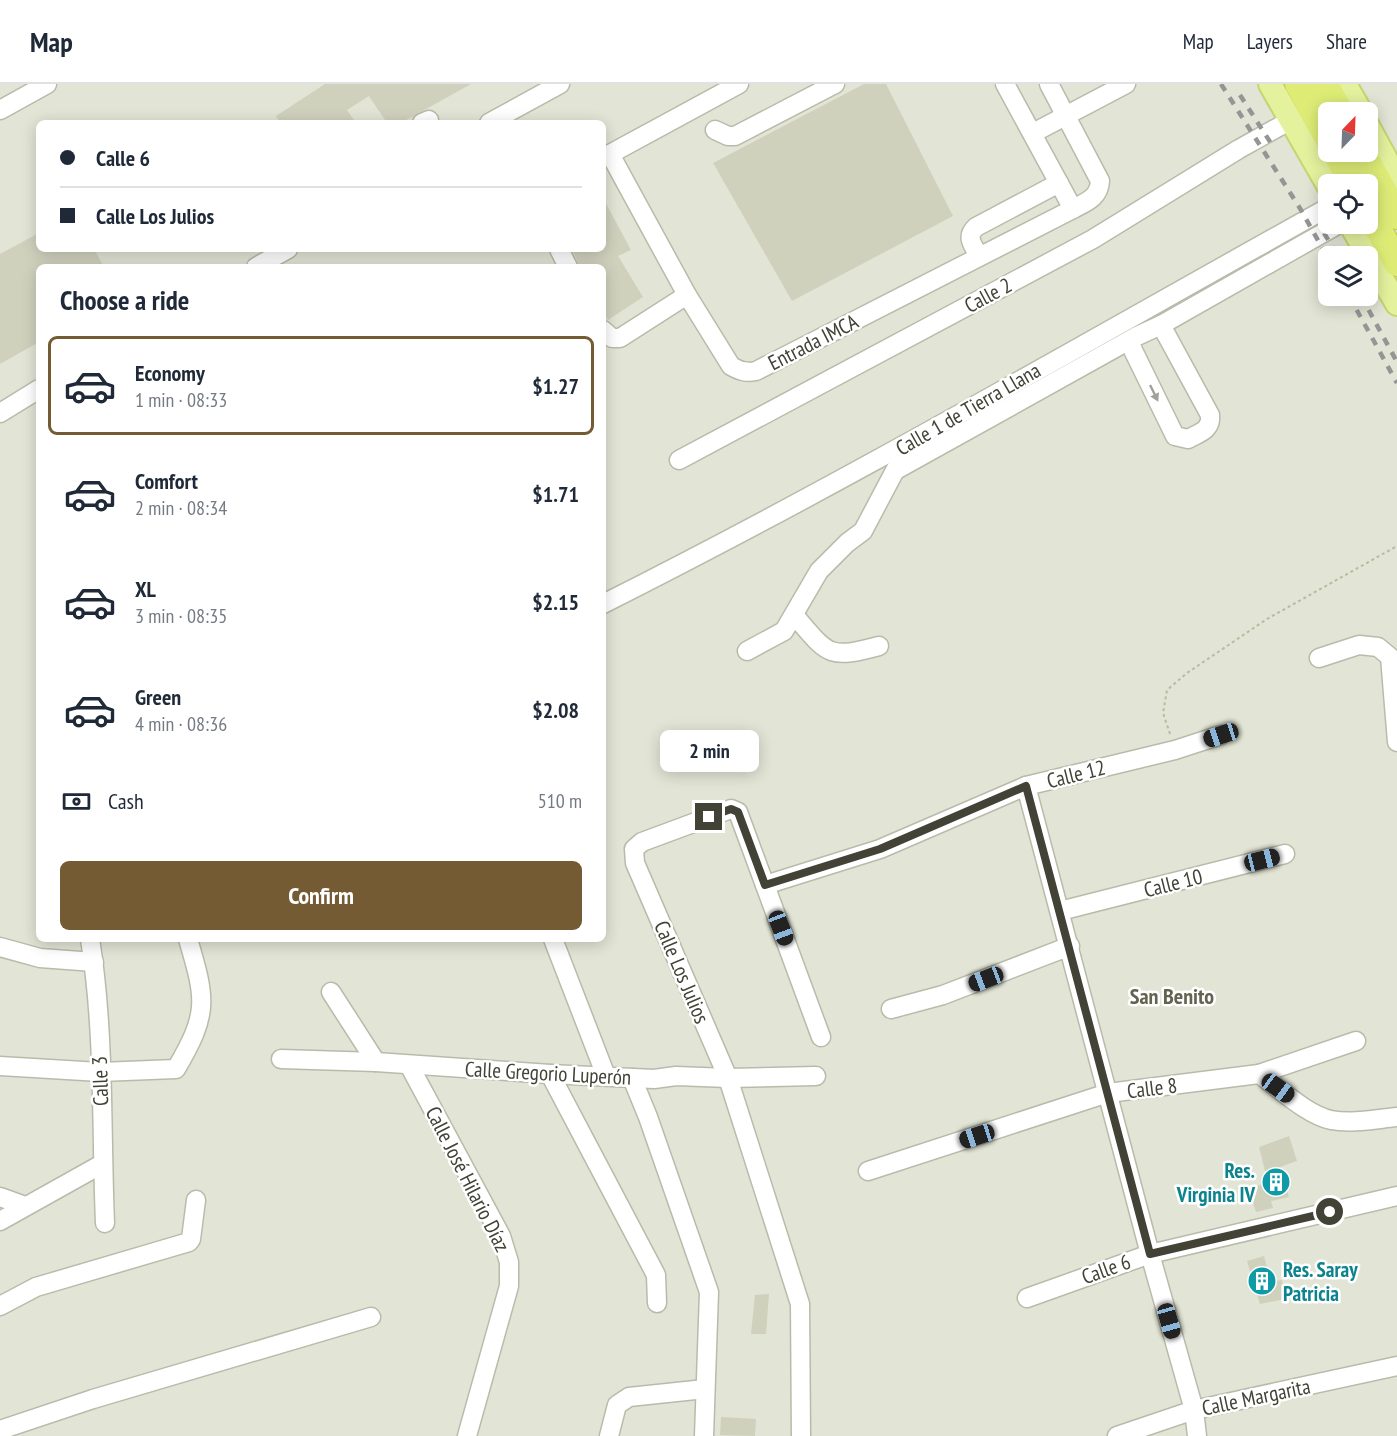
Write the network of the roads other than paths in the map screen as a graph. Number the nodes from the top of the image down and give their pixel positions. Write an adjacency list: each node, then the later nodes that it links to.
1 (47, 84): 14 (street)
2 (560, 84): 16 (street)
3 (739, 84): 22 (street, Entrada IMCA)
4 (836, 84): 19 (street)
5 (1005, 84): 20 (street)
6 (1049, 84): 15 (street, Entrada IMCA)
7 (1270, 84): 17 (main road)
8 (1298, 84): 18 (highway)
9 (1325, 84): 12 (highway)
10 (1345, 84): 13 (main road)
11 (1118, 86): 15 (street)
12 (1335, 102)
13 (1355, 102)
14 (0, 110)
15 (1066, 115): 20 (street); 27 (street, Entrada IMCA)
16 (494, 120)
17 (1291, 120): 24 (main road); 45 (street, Calle 2)
18 (1318, 120)
19 (715, 130)
20 (1033, 133): 26 (street)
21 (1378, 144): 25 (main road)
22 (607, 156): 37 (street, Entrada IMCA)
23 (1367, 162): 29 (highway)
24 (1322, 174)
25 (1397, 179)
26 (1059, 183): 27 (street); 34 (street)
27 (1072, 209): 34 (street, Entrada IMCA)
28 (1318, 213): 44 (street, Calle 1 de Tierra Llana)
29 (1397, 216)
30 (1378, 228): 35 (highway)
31 (1321, 234): 39 (street)
32 (1356, 234): 38 (main road)
33 (283, 252): 36 (street)
34 (980, 256): 37 (street, Entrada IMCA)
35 (1397, 263)
36 (261, 264)
37 (687, 296): 40 (street)
38 (1397, 304)
39 (1161, 325): 41 (street); 41 (street, one-way to 39)
40 (606, 333)
41 (1132, 340): 46 (street)
42 (36, 391): 43 (street)
43 (0, 413)
44 (909, 444): 46 (street); 47 (street, Calle 1 de Tierra Llana)
45 (679, 460)
46 (896, 470): 48 (street)
47 (606, 602)
48 (794, 615): 49 (street); 50 (street)
49 (879, 646)
50 (747, 651)
51 (1319, 658): 53 (street)
52 (1221, 735): 54 (street, Calle 12)
53 (1397, 742)
54 (1026, 786): 56 (street, Calle 12); 57 (street)
55 (1285, 854): 57 (street, Calle 10)
56 (765, 885): 66 (street, Calle Los Julios); 78 (street, Calle Los Julios)
57 (1060, 911): 62 (street)
58 (91, 942): 63 (street, Calle 3)
59 (189, 942): 72 (street)
60 (554, 942): 75 (street)
61 (0, 946): 63 (street)
62 (1070, 946): 65 (street); 79 (street)
63 (94, 962): 72 (street, Calle 3)
64 (331, 992): 69 (street)
65 (891, 1009)
66 (821, 1036)
67 (1356, 1041): 74 (street, Calle 8)
68 (281, 1059): 69 (street, Calle Gregorio Luperón)
69 (376, 1062): 70 (street, Calle Gregorio Luperón)
70 (409, 1065): 73 (street, Calle Gregorio Luperón); 98 (street, Calle José Hilario Díaz)
71 (0, 1066): 72 (street)
72 (100, 1072): 81 (street, Calle 3)
73 (550, 1074): 75 (street, Calle Gregorio Luperón); 91 (street)
74 (1259, 1074): 79 (street, Calle 8); 80 (street)
75 (606, 1076): 77 (street, Calle Gregorio Luperón)
76 (816, 1076): 78 (street, Calle Gregorio Luperón)
77 (632, 1077): 78 (street, Calle Gregorio Luperón); 95 (street)
78 (728, 1078): 101 (street, Calle Los Julios)
79 (1108, 1093): 82 (street, Calle 8); 89 (street)
80 (1397, 1117)
81 (102, 1164): 86 (street); 88 (street, Calle 3)
82 (868, 1172)
83 (1397, 1196): 89 (street, Calle 6)
84 (0, 1197): 86 (street)
85 (196, 1200): 92 (street)
86 (25, 1206): 87 (street)
87 (0, 1221)
88 (105, 1223)
89 (1150, 1254): 90 (street, Calle 6); 96 (street)
90 (1027, 1298)
91 (657, 1303)
92 (0, 1306)
93 (371, 1317): 97 (street)
94 (1397, 1366): 96 (street, Calle Margarita)
95 (705, 1389): 99 (street); 100 (street)
96 (1194, 1410): 102 (street, Calle Margarita); 103 (street)
97 (0, 1430)
98 (467, 1436)
99 (609, 1436)
100 (704, 1436)
101 (801, 1436)
102 (1117, 1436)
103 (1197, 1436)

